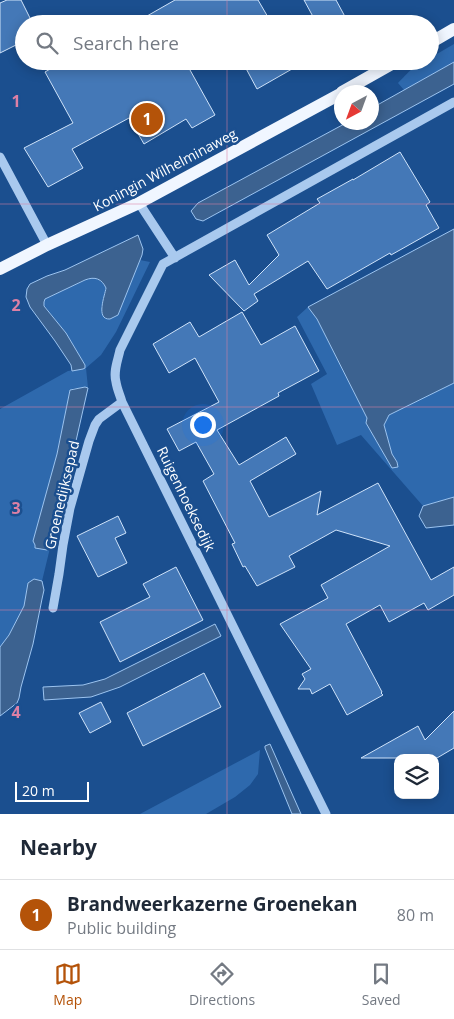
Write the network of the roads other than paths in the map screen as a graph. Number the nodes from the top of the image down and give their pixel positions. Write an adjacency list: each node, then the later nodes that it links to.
1 (454, 30): 2 (main road)
2 (439, 38)
3 (382, 70): 4 (main road, Koningin Wilhelminaweg)
4 (356, 85)
5 (334, 97): 8 (main road, Koningin Wilhelminaweg)
6 (454, 102): 10 (street)
7 (0, 158): 9 (street)
8 (139, 203): 9 (main road, Koningin Wilhelminaweg); 10 (street)
9 (47, 245): 11 (main road, Koningin Wilhelminaweg)
10 (175, 258): 12 (street, Ruigenhoeksedijk)
11 (0, 269)
12 (122, 402): 13 (street, Groenedijksepad); 14 (street, Ruigenhoeksedijk)
13 (53, 608)
14 (326, 814)

